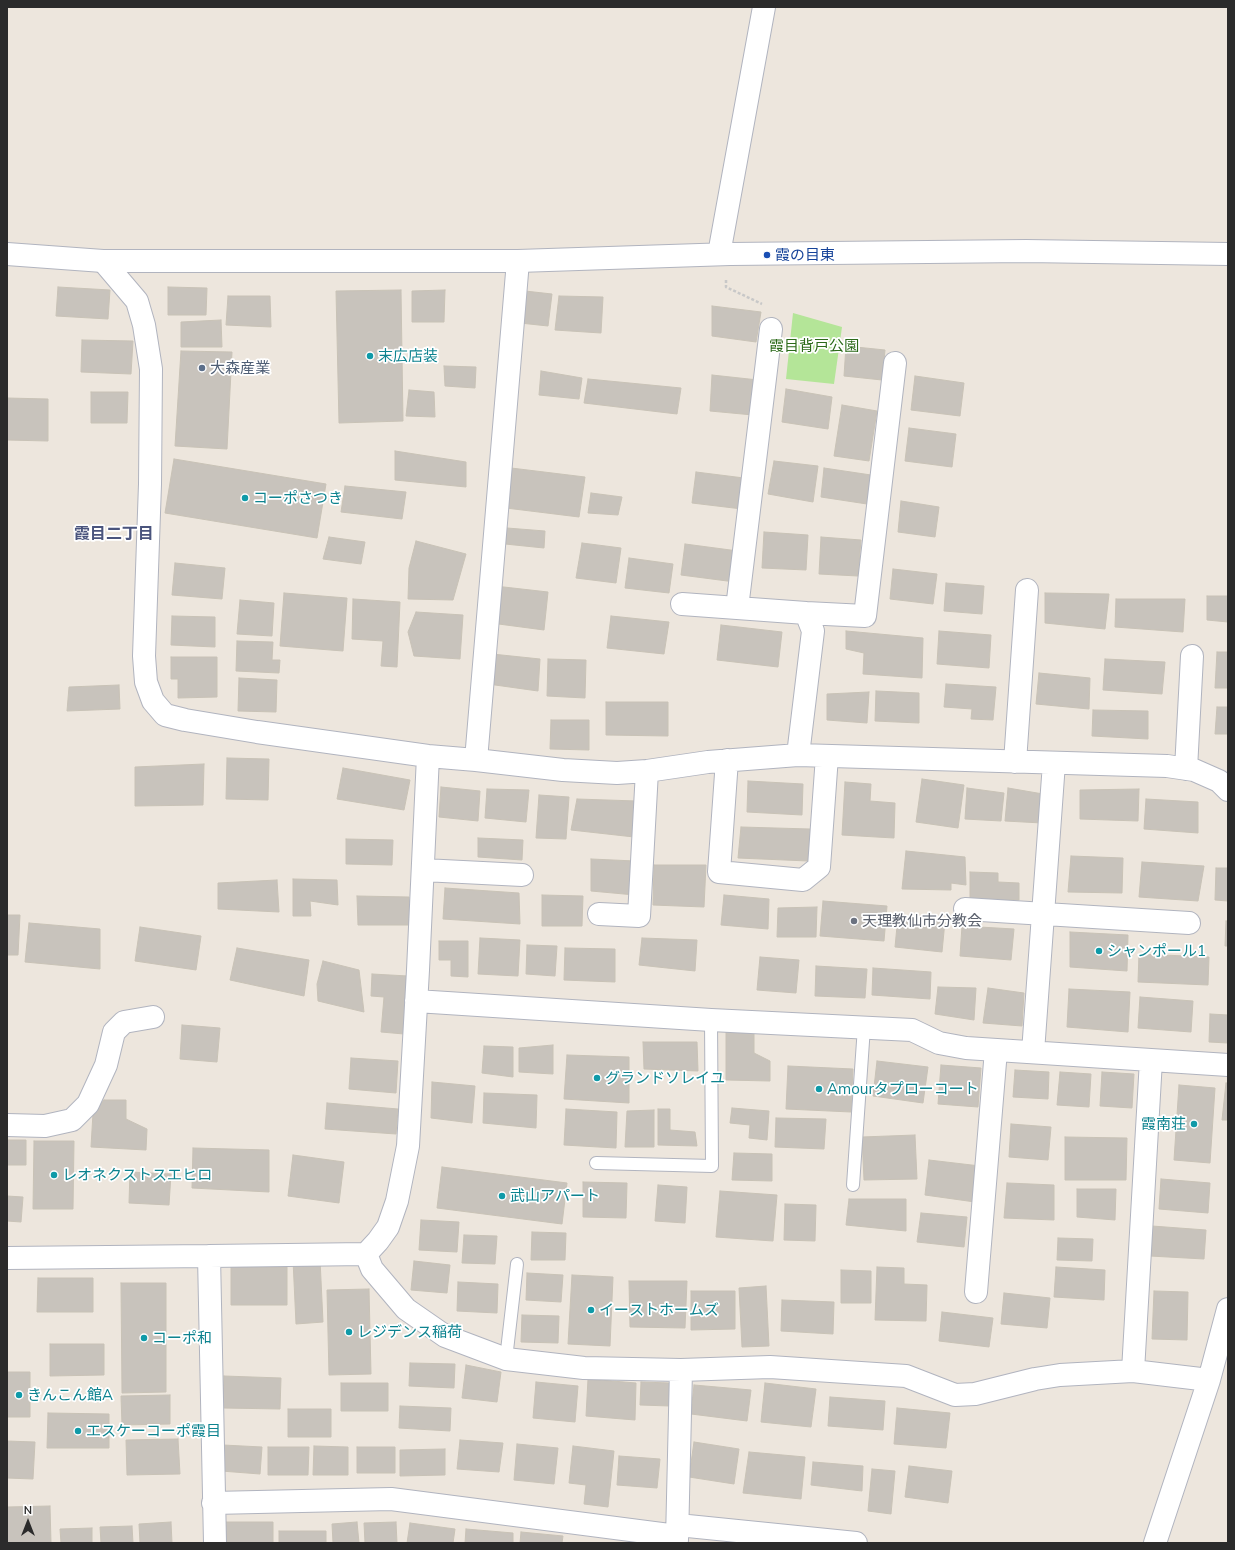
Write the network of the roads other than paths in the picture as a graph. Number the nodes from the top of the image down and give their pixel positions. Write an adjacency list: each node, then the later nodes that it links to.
1 (764, 7): 3 (street)
2 (7, 254): 5 (street)
3 (724, 254): 4 (street); 6 (street)
4 (1228, 254)
5 (103, 261): 6 (street); 15 (street)
6 (518, 261): 17 (street)
7 (771, 329): 11 (street)
8 (895, 363): 12 (street)
9 (1027, 590): 19 (street)
10 (682, 604): 11 (street)
11 (737, 608): 12 (street)
12 (806, 613): 14 (street)
13 (1192, 656): 21 (street)
14 (798, 755): 16 (street); 18 (street)
15 (428, 756): 17 (street); 24 (street)
16 (827, 756): 18 (street); 19 (street)
17 (476, 760): 22 (street)
18 (727, 760): 22 (street)
19 (1015, 762): 20 (street)
20 (1054, 763): 21 (street); 28 (street)
21 (1186, 769): 23 (street)
22 (647, 772): 27 (street)
23 (1225, 782)
24 (423, 870): 25 (street); 30 (street)
25 (522, 875)
26 (965, 909): 28 (street)
27 (599, 914)
28 (1043, 914): 29 (street); 35 (street)
29 (1189, 923)
30 (416, 1001): 32 (street); 41 (street)
31 (153, 1016): 38 (street)
32 (711, 1020): 33 (street); 39 (lane)
33 (864, 1027): 34 (street); 40 (lane)
34 (996, 1050): 35 (street); 45 (street)
35 (1033, 1052): 36 (street)
36 (1151, 1060): 37 (street); 49 (street)
37 (1228, 1065)
38 (7, 1125)
39 (596, 1163)
40 (853, 1185)
41 (366, 1254): 42 (street); 47 (street)
42 (210, 1256): 43 (street); 51 (street)
43 (7, 1258)
44 (517, 1264): 47 (lane)
45 (976, 1292)
46 (1228, 1309): 50 (street)
47 (506, 1359): 48 (street)
48 (681, 1370): 49 (street); 52 (street)
49 (1133, 1371): 50 (street)
50 (1209, 1380): 55 (street)
51 (214, 1502): 52 (street); 53 (street)
52 (677, 1535): 54 (street)
53 (215, 1543)
54 (856, 1543)
55 (1155, 1543)

